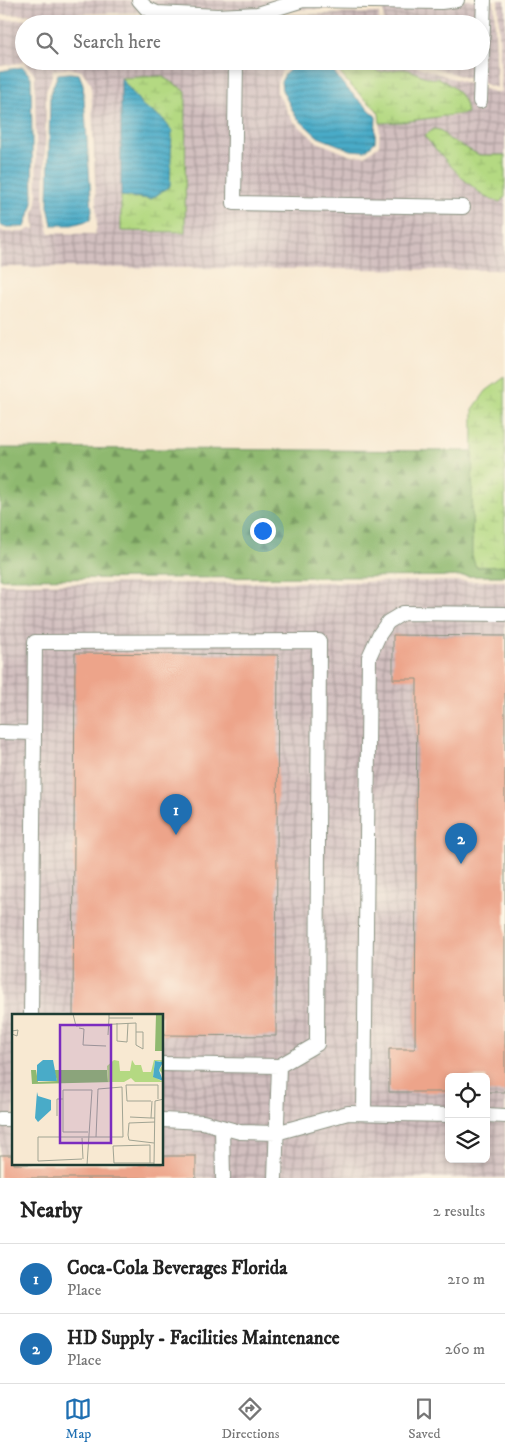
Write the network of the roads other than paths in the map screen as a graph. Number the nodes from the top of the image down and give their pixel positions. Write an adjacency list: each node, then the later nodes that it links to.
1 (139, 0): 4 (street)
2 (457, 0): 6 (street)
3 (484, 0): 7 (street)
4 (166, 14): 5 (street)
5 (192, 15)
6 (238, 15)
7 (483, 15)
8 (236, 70): 11 (street)
9 (481, 70): 10 (street)
10 (480, 101)
11 (463, 207)
12 (505, 614): 18 (street)
13 (0, 732): 14 (street)
14 (34, 733): 15 (street); 17 (street)
15 (31, 1014)
16 (164, 1064): 17 (street)
17 (279, 1066): 24 (street)
18 (364, 1113): 19 (street); 24 (street)
19 (445, 1115)
20 (490, 1115): 21 (street)
21 (505, 1116)
22 (164, 1120): 23 (street)
23 (222, 1127): 24 (street); 25 (street)
24 (276, 1130): 26 (street)
25 (223, 1178)
26 (275, 1178)

